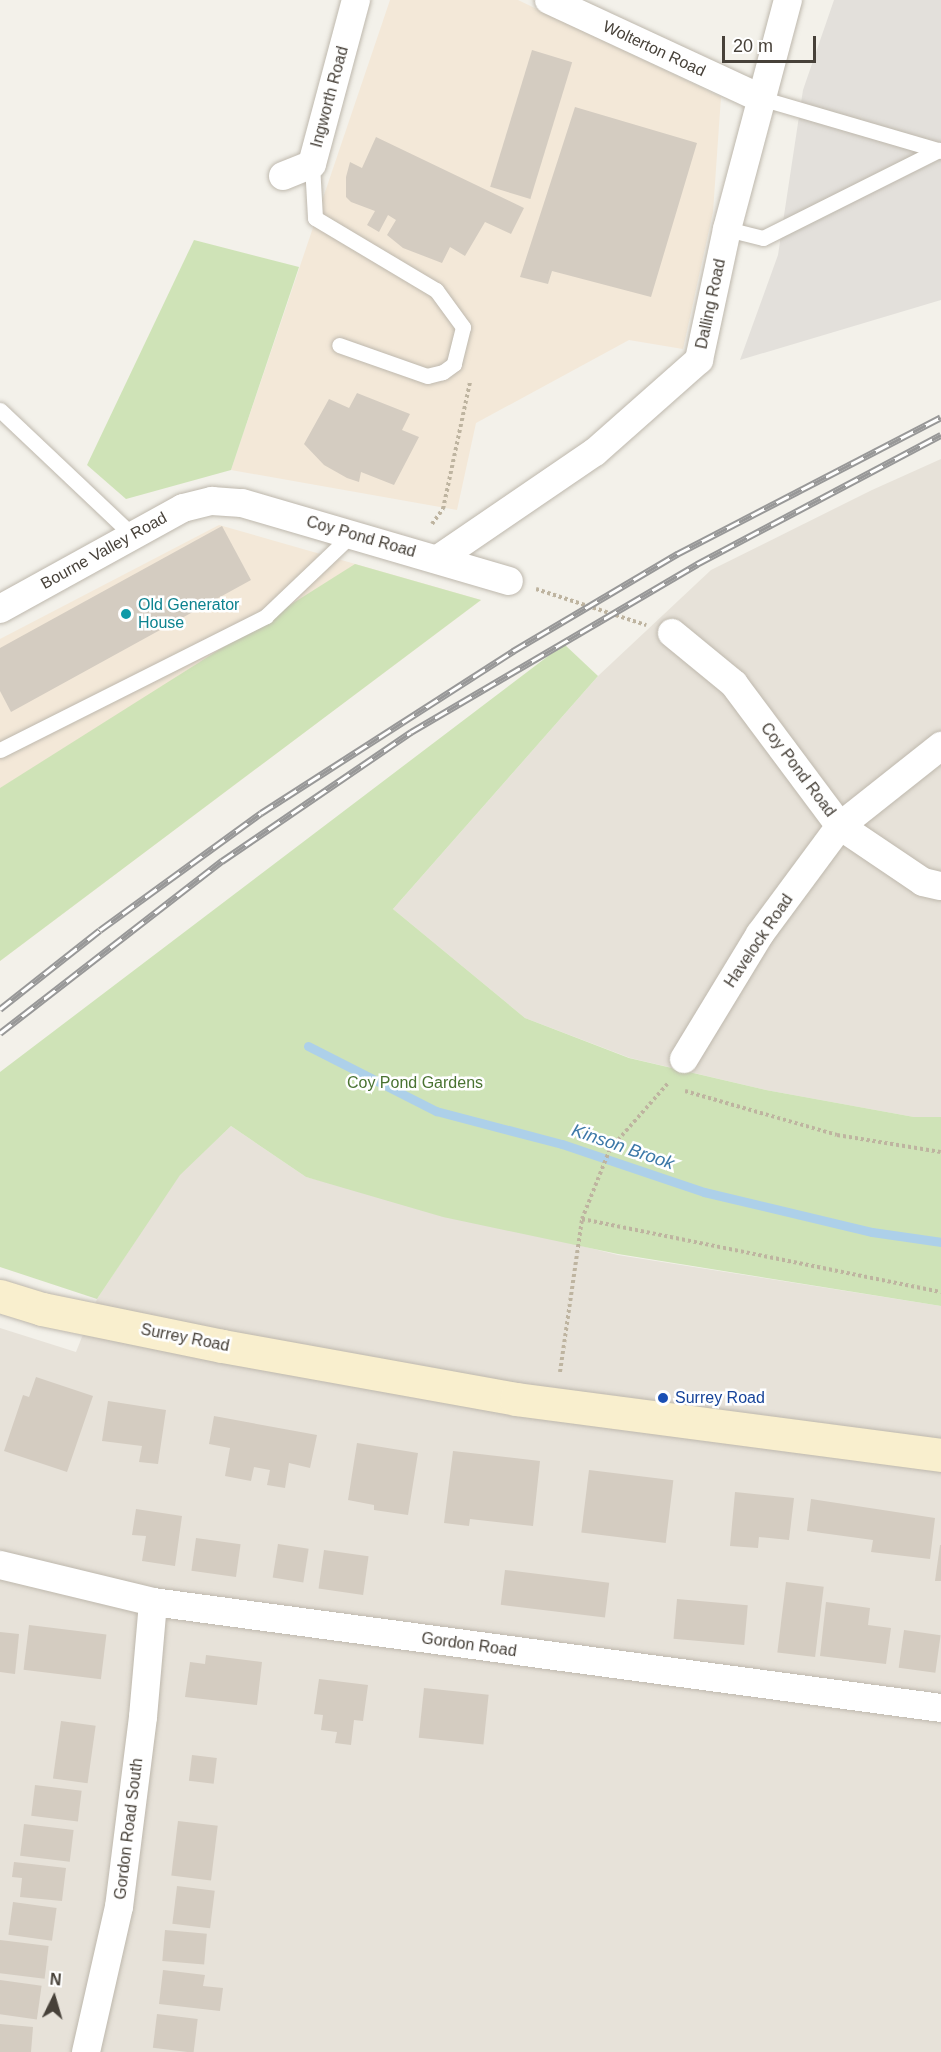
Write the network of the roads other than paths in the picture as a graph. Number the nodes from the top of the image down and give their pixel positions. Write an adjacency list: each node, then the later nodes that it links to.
1 (356, 0): 6 (street, Ingworth Road)
2 (549, 0): 4 (street, Wolterton Road)
3 (788, 0): 4 (street, Dalling Road)
4 (760, 98): 5 (lane); 8 (street, Dalling Road)
5 (940, 151): 8 (lane)
6 (312, 164): 7 (street, Ingworth Road); 9 (lane)
7 (283, 176)
8 (727, 229): 14 (street, Dalling Road)
9 (339, 345)
10 (0, 410): 12 (lane)
11 (212, 501): 12 (street, Bourne Valley Road); 13 (street, Coy Pond Road)
12 (132, 535): 16 (street, Bourne Valley Road)
13 (351, 535): 14 (street, Coy Pond Road); 19 (lane)
14 (425, 555): 15 (street, Coy Pond Road)
15 (510, 580)
16 (0, 609)
17 (672, 633): 20 (street, Coy Pond Road)
18 (941, 746): 20 (street, Havelock Road)
19 (0, 750)
20 (840, 826): 21 (street, Coy Pond Road); 22 (street, Havelock Road)
21 (941, 886)
22 (684, 1059)
23 (0, 1296): 24 (street, Surrey Road)
24 (941, 1455)
25 (0, 1565): 26 (street, Gordon Road)
26 (153, 1602): 27 (street, Gordon Road); 28 (street, Gordon Road South)
27 (941, 1708)
28 (86, 2052)

